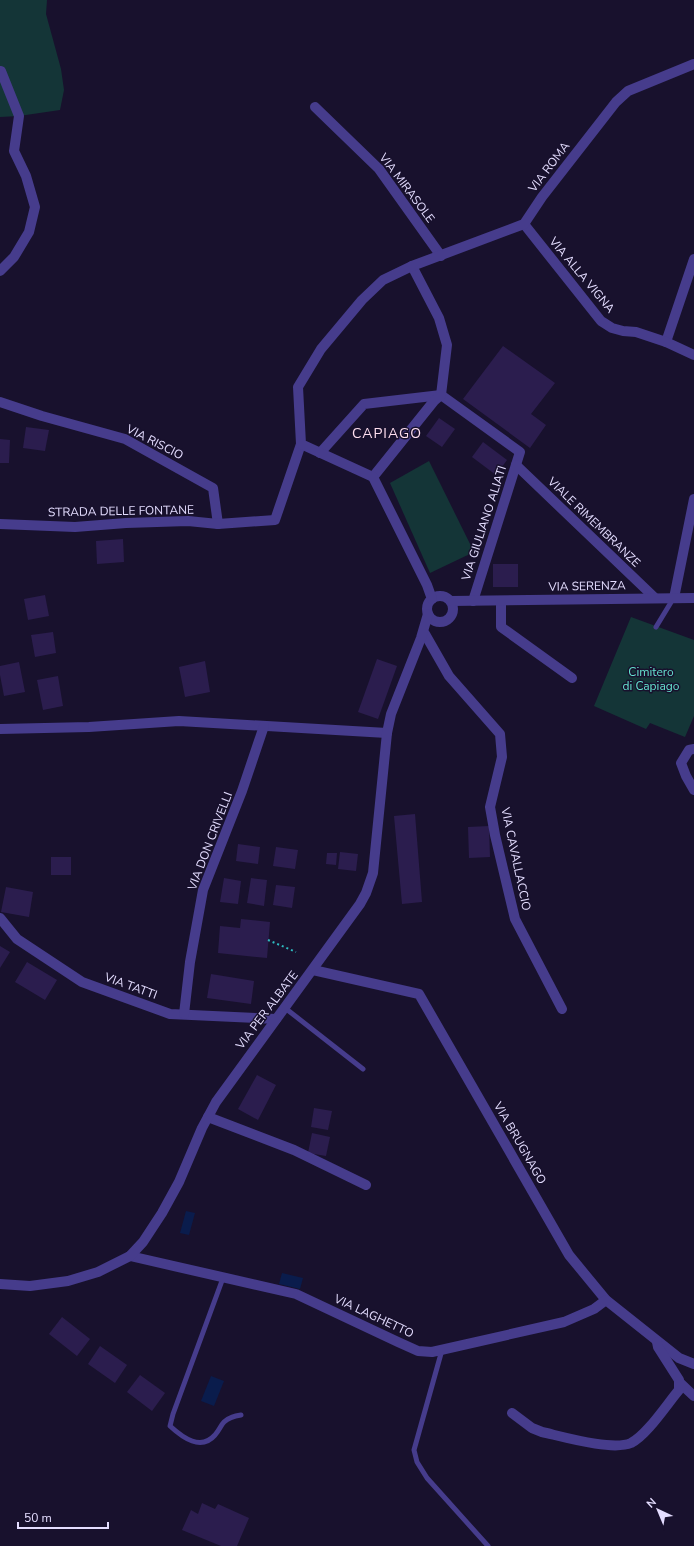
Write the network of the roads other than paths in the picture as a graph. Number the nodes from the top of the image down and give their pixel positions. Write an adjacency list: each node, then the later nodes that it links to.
1 (694, 64): 4 (street, VIA ROMA)
2 (1, 71): 8 (street)
3 (315, 107): 5 (street, VIA MIRASOLE)
4 (524, 224): 5 (street); 9 (street, VIA ALLA VIGNA)
5 (441, 256): 7 (street)
6 (694, 259): 9 (street)
7 (412, 266): 11 (street); 13 (street)
8 (0, 271)
9 (666, 342): 10 (street, VIA ALLA VIGNA)
10 (694, 355)
11 (441, 395): 14 (street); 15 (street, VIA GIULIANO ALIATI); 16 (street)
12 (0, 402): 19 (street, VIA RISCIO)
13 (301, 444): 14 (street); 19 (street, STRADA DELLE FONTANE)
14 (320, 453): 16 (street)
15 (516, 466): 20 (street, VIALE RIMEMBRANZE); 25 (street, VIA GIULIANO ALIATI)
16 (373, 477): 23 (street)
17 (694, 499): 21 (street)
18 (0, 524): 19 (street, STRADA DELLE FONTANE)
19 (218, 524)
20 (655, 598): 21 (street, VIA SERENZA); 26 (street, VIA SERENZA)
21 (674, 598): 22 (street, VIA SERENZA); 30 (lane)
22 (694, 598)
23 (432, 599): 24 (street); 28 (street)
24 (451, 601): 25 (street, VIA SERENZA); 27 (street)
25 (476, 601): 26 (street, VIA SERENZA); 27 (street, VIA SERENZA)
26 (501, 601): 32 (street)
27 (453, 613): 29 (street)
28 (428, 614): 29 (street); 31 (street, VIA PER ALBATE)
29 (438, 622): 31 (street, VIA PER ALBATE)
30 (656, 626)
31 (423, 636): 35 (street, VIA PER ALBATE); 41 (street, VIA CAVALLACCIO)
32 (572, 678)
33 (264, 726): 34 (street); 35 (street); 42 (street, VIA DON CRIVELLI)
34 (0, 729)
35 (387, 733): 39 (street, VIA PER ALBATE)
36 (694, 749): 37 (street)
37 (694, 790)
38 (0, 918): 42 (street, VIA TATTI)
39 (313, 970): 40 (street, VIA PER ALBATE); 50 (street, VIA BRUGNAGO)
40 (285, 1008): 43 (street, VIA PER ALBATE); 44 (lane)
41 (562, 1009)
42 (184, 1014): 43 (street, VIA TATTI)
43 (276, 1019): 45 (street, VIA PER ALBATE)
44 (364, 1069)
45 (208, 1117): 46 (street); 47 (street, VIA PER ALBATE)
46 (366, 1185)
47 (130, 1256): 48 (street, VIA LAGHETTO); 49 (street, VIA PER ALBATE)
48 (223, 1278): 52 (street, VIA LAGHETTO); 57 (lane)
49 (0, 1284)
50 (606, 1300): 51 (street, VIA BRUGNAGO); 52 (street, VIA LAGHETTO)
51 (656, 1340): 53 (street, VIA BRUGNAGO); 54 (street)
52 (442, 1350): 58 (lane)
53 (694, 1364)
54 (679, 1382): 55 (street); 56 (street)
55 (694, 1396)
56 (512, 1413)
57 (241, 1415)
58 (488, 1546)

